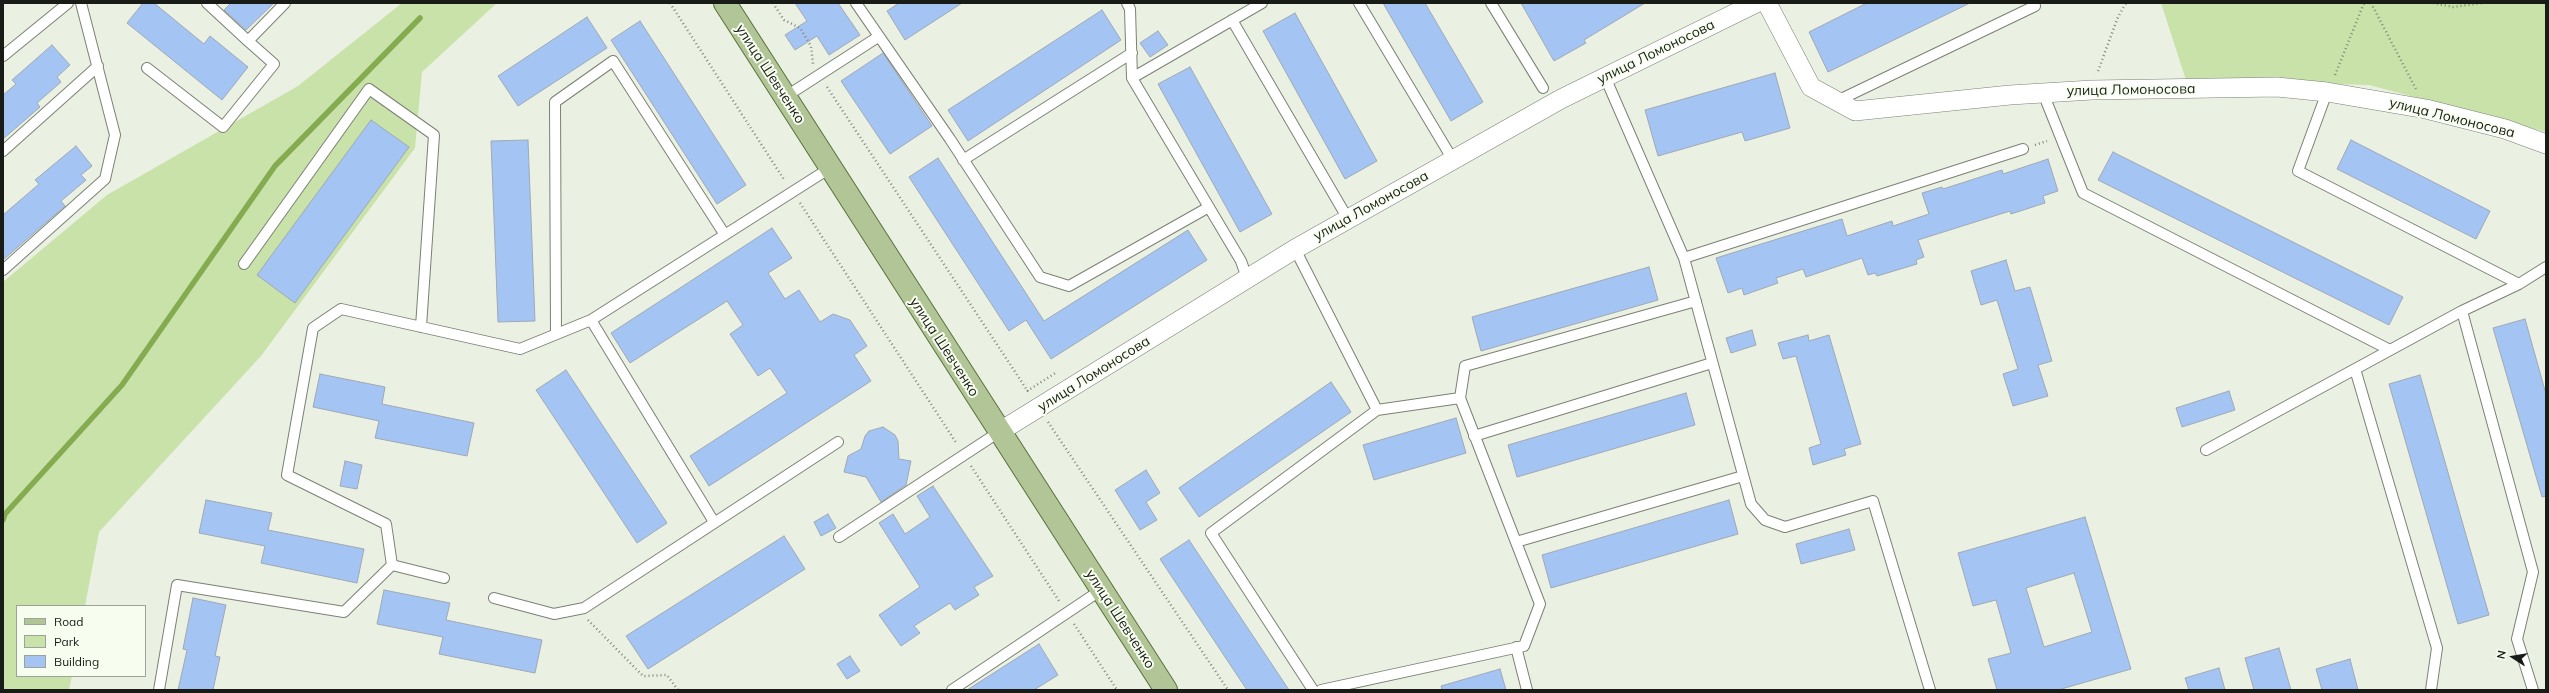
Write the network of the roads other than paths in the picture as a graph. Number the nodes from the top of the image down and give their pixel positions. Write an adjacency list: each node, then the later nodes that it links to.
1 (68, 3): 18 (lane)
2 (81, 3): 19 (lane)
3 (208, 3): 16 (lane)
4 (285, 3): 16 (lane)
5 (725, 3): 26 (main road, улица Шевченко)
6 (1127, 3): 17 (lane)
7 (1262, 3): 14 (lane)
8 (1359, 3): 32 (lane)
9 (1491, 3): 23 (lane)
10 (1756, 3): 21 (street, улица Ломоносова)
11 (1768, 3): 27 (street, улица Ломоносова)
12 (859, 4): 15 (lane)
13 (2035, 6): 27 (lane)
14 (1232, 20): 22 (lane); 35 (lane)
15 (878, 37): 26 (lane); 31 (lane)
16 (248, 41): 20 (lane)
17 (1132, 53): 22 (lane); 31 (lane)
18 (3, 56)
19 (98, 66): 30 (lane); 41 (lane)
20 (147, 68)
21 (1605, 77): 32 (street, улица Ломоносова); 38 (lane)
22 (1132, 78): 34 (lane)
23 (1543, 88)
24 (2327, 92): 25 (street, улица Ломоносова); 28 (street, улица Ломоносова); 43 (lane)
25 (2043, 93): 27 (street, улица Ломоносова); 49 (lane)
26 (785, 97): 33 (main road, улица Шевченко)
27 (1837, 101)
28 (2546, 144)
29 (2023, 148): 38 (lane)
30 (3, 151)
31 (963, 160): 34 (lane)
32 (1453, 160): 35 (street, улица Ломоносова)
33 (830, 168): 36 (lane); 54 (main road, улица Шевченко)
34 (1209, 207): 42 (lane)
35 (1348, 219): 37 (street, улица Ломоносова)
36 (725, 235): 46 (lane); 48 (lane)
37 (1295, 249): 42 (street, улица Ломоносова); 53 (lane)
38 (1684, 258): 44 (lane)
39 (244, 264): 47 (lane)
40 (2546, 267): 43 (lane)
41 (3, 270)
42 (1247, 278): 54 (street, улица Ломоносова)
43 (2519, 284): 45 (lane)
44 (1696, 301): 50 (lane); 52 (lane)
45 (2462, 311): 49 (lane); 75 (lane)
46 (591, 320): 48 (lane); 59 (lane)
47 (421, 327): 48 (lane); 62 (lane)
48 (556, 334)
49 (2390, 350): 51 (lane)
50 (1712, 363): 55 (lane); 58 (lane)
51 (2355, 369): 57 (lane); 74 (lane)
52 (1460, 398): 53 (lane); 55 (lane)
53 (1377, 410): 70 (lane)
54 (999, 432): 60 (lane); 64 (main road, улица Шевченко)
55 (1474, 436): 61 (lane)
56 (838, 442): 59 (lane)
57 (2206, 450)
58 (1743, 476): 61 (lane); 73 (lane)
59 (714, 522): 65 (lane)
60 (839, 537)
61 (1516, 542): 66 (lane)
62 (392, 565): 63 (lane); 67 (lane)
63 (444, 578)
64 (1102, 590): 68 (lane); 69 (main road, улица Шевченко)
65 (494, 598)
66 (1516, 647): 71 (lane); 72 (lane)
67 (159, 690)
68 (952, 690)
69 (1166, 690)
70 (1313, 690)
71 (1321, 690)
72 (1527, 690)
73 (1930, 690)
74 (2432, 690)
75 (2534, 690)

